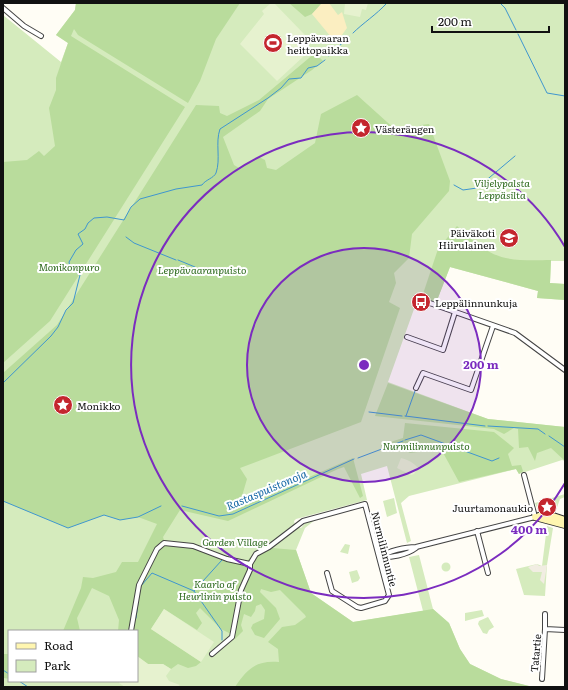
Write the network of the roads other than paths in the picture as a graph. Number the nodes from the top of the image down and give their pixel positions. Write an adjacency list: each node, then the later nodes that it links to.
1 (3, 8): 2 (street)
2 (41, 36)
3 (424, 300): 4 (street)
4 (455, 312): 5 (street); 6 (street)
5 (493, 326): 7 (street); 8 (street)
6 (407, 337)
7 (565, 370)
8 (416, 388)
9 (524, 475): 10 (street)
10 (535, 517): 11 (street); 12 (street); 13 (street)
11 (565, 520)
12 (565, 524)
13 (477, 531): 14 (street); 16 (street)
14 (379, 557): 15 (street, Nurmilinnuntie); 17 (street, Nurmilinnuntie)
15 (250, 564): 20 (street); 22 (street)
16 (488, 573)
17 (327, 574)
18 (546, 614): 19 (street, Tatartie)
19 (545, 628): 21 (street, Tatartie); 23 (street, Tatartie)
20 (131, 630)
21 (565, 630)
22 (212, 654)
23 (542, 679)

